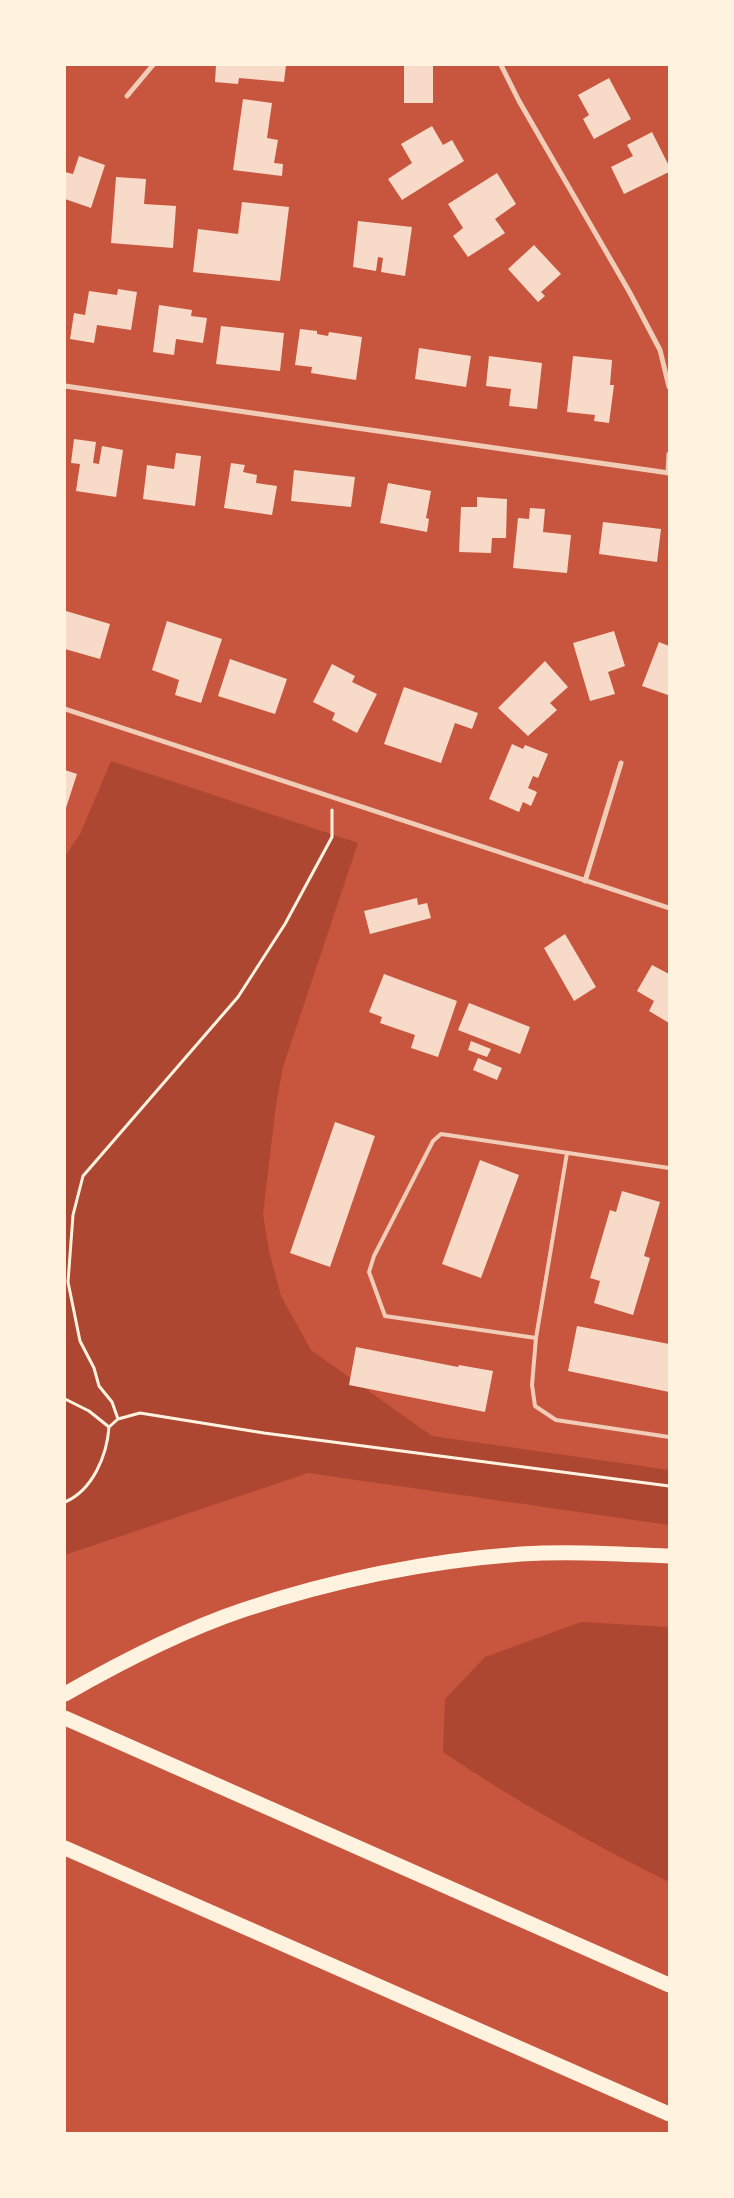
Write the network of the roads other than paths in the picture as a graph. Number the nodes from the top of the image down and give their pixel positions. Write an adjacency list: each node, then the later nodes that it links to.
1 (153, 65): 3 (street)
2 (501, 65): 5 (street)
3 (126, 96)
4 (65, 386): 7 (street)
5 (669, 387)
6 (669, 454): 7 (street)
7 (668, 473)
8 (65, 709): 10 (street)
9 (621, 762): 10 (street)
10 (585, 881): 11 (street)
11 (669, 908)
12 (567, 1153): 13 (lane); 14 (lane); 14 (lane)
13 (669, 1168)
14 (536, 1338): 15 (lane)
15 (669, 1438)
16 (669, 1556): 17 (highway)
17 (65, 1694)
18 (65, 1718): 20 (highway)
19 (65, 1848): 21 (highway)
20 (669, 1985)
21 (669, 2114)

